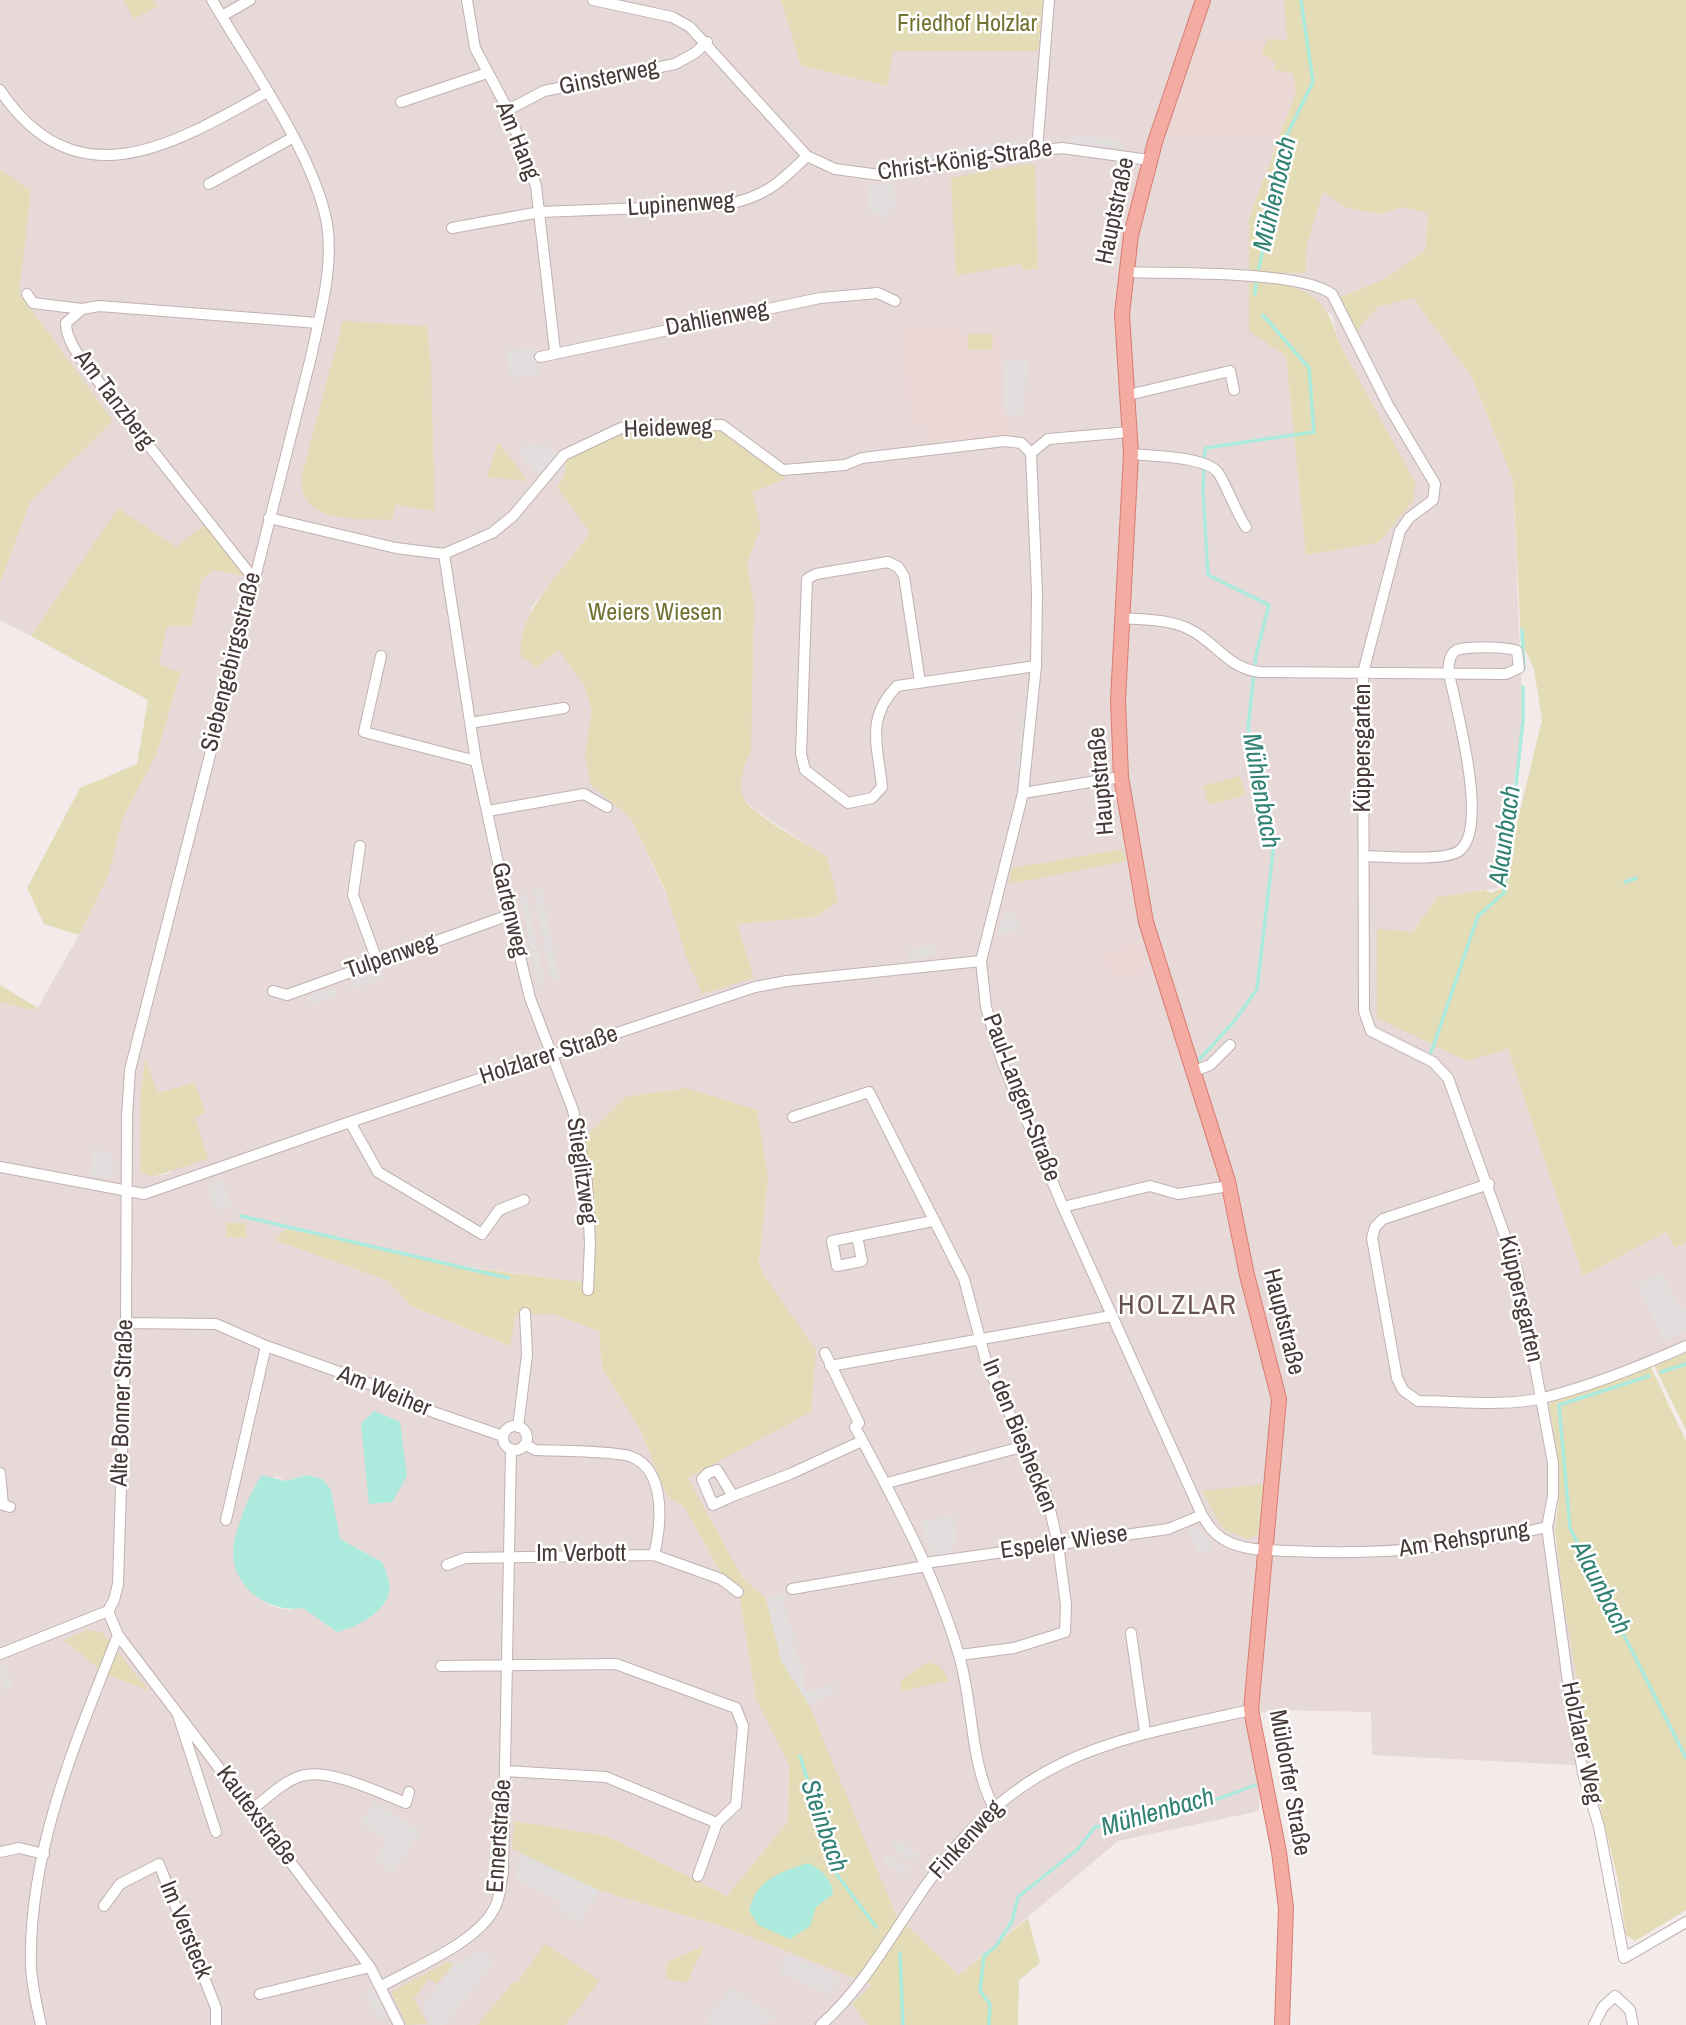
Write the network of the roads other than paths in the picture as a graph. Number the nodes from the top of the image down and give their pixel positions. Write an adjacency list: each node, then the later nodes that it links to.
1 (212, 0): 7 (street, Siebengebirgsstraße)
2 (250, 0): 7 (street)
3 (467, 0): 9 (street, Am Hang)
4 (593, 0): 8 (street, Christ-König-Straße)
5 (1049, 0): 15 (street)
6 (1203, 0): 17 (main road, Hauptstraße)
7 (222, 16): 11 (street, Siebengebirgsstraße)
8 (707, 42): 13 (street, Ginsterweg); 16 (street, Christ-König-Straße)
9 (487, 73): 12 (street, Am Hang); 13 (street, Am Hang)
10 (0, 90): 11 (street)
11 (267, 92): 14 (street, Siebengebirgsstraße)
12 (401, 102)
13 (508, 110): 19 (street, Am Hang)
14 (292, 138): 18 (street); 25 (street, Siebengebirgsstraße)
15 (1037, 150): 16 (street, Christ-König-Straße); 17 (street, Christ-König-Straße)
16 (807, 156): 19 (street, Lupinenweg)
17 (1149, 160): 21 (main road, Hauptstraße)
18 (209, 184)
19 (540, 212): 20 (street, Am Hang); 26 (street, Am Hang)
20 (452, 228)
21 (1126, 272): 29 (main road, Hauptstraße); 40 (street, Küppersgarten)
22 (27, 295): 24 (street)
23 (895, 301): 26 (street, Dahlienweg)
24 (82, 309): 25 (street); 36 (street, Am Tanzberg)
25 (318, 323): 33 (street, Siebengebirgsstraße)
26 (555, 351): 27 (street, Dahlienweg)
27 (540, 357)
28 (1234, 390): 29 (street)
29 (1128, 395): 30 (main road, Hauptstraße)
30 (1130, 432): 31 (street); 32 (main road, Hauptstraße)
31 (1031, 453): 35 (street, Heideweg); 39 (street, Paul-Langen-Straße)
32 (1131, 454): 34 (street); 37 (main road, Hauptstraße)
33 (269, 517): 35 (street); 36 (street, Siebengebirgsstraße)
34 (1247, 527)
35 (444, 554): 44 (street, Gartenweg)
36 (253, 578): 64 (street, Siebengebirgsstraße)
37 (1123, 618): 40 (street); 46 (main road, Hauptstraße)
38 (381, 656): 45 (street)
39 (1036, 666): 42 (street); 47 (street, Paul-Langen-Straße)
40 (1363, 673): 41 (street); 51 (street, Küppersgarten)
41 (1449, 674): 41 (street); 51 (street)
42 (920, 682): 42 (street)
43 (564, 708): 44 (street)
44 (470, 723): 45 (street, Gartenweg)
45 (476, 761): 49 (street, Gartenweg)
46 (1121, 777): 47 (street); 58 (main road, Hauptstraße)
47 (1023, 793): 53 (street, Paul-Langen-Straße)
48 (607, 807): 49 (street)
49 (488, 811): 52 (street, Gartenweg)
50 (360, 846): 54 (street)
51 (1364, 856): 62 (street, Küppersgarten)
52 (509, 915): 54 (street, Tulpenweg); 57 (street, Gartenweg)
53 (981, 961): 57 (street, Holzlarer Straße); 66 (street, Paul-Langen-Straße)
54 (378, 963): 55 (street, Tulpenweg)
55 (273, 991)
56 (1230, 1045): 58 (street)
57 (550, 1056): 60 (street, Holzlarer Straße); 69 (street, Stieglitzweg)
58 (1194, 1071): 63 (main road, Hauptstraße)
59 (793, 1117): 67 (street, In den Bieshecken)
60 (350, 1122): 64 (street, Holzlarer Straße); 65 (street)
61 (0, 1167): 64 (street)
62 (1489, 1184): 78 (street, Küppersgarten); 78 (street)
63 (1229, 1186): 66 (street); 93 (main road, Hauptstraße)
64 (127, 1193): 72 (street, Alte Bonner Straße)
65 (524, 1200)
66 (1063, 1206): 71 (street, Paul-Langen-Straße)
67 (933, 1221): 68 (street); 73 (street, In den Bieshecken)
68 (857, 1236)
69 (588, 1290)
70 (525, 1313): 79 (street)
71 (1111, 1316): 73 (street); 89 (street, Paul-Langen-Straße)
72 (126, 1323): 74 (street, Am Weiher); 100 (street, Alte Bonner Straße)
73 (982, 1340): 77 (street); 83 (street, In den Bieshecken)
74 (266, 1346): 80 (street, Am Weiher); 90 (street)
75 (1686, 1346): 78 (street)
76 (825, 1353): 77 (street)
77 (831, 1369): 81 (street)
78 (1541, 1398): 91 (street, Am Rehsprung)
79 (518, 1427): 80 (street); 82 (street)
80 (503, 1436): 84 (street)
81 (862, 1441): 86 (street); 87 (street)
82 (525, 1444): 84 (street); 94 (street, Im Verbott)
83 (1026, 1446): 86 (street); 92 (street, In den Bieshecken)
84 (511, 1449): 95 (street, Ennertstraße)
85 (0, 1473): 88 (street)
86 (887, 1483): 96 (street)
87 (733, 1496)
88 (10, 1507)
89 (1202, 1516): 92 (street, Espeler Wiese); 93 (street, Paul-Langen-Straße)
90 (226, 1520)
91 (1547, 1527): 93 (street, Am Rehsprung); 120 (street, Holzlarer Weg)
92 (1058, 1544): 96 (street, Espeler Wiese); 104 (street, In den Bieshecken)
93 (1266, 1550): 108 (main road, Müldorfer Straße)
94 (654, 1555): 95 (street, Im Verbott); 99 (street, Im Verbott)
95 (507, 1556): 97 (street); 105 (street, Ennertstraße)
96 (925, 1565): 98 (street, Espeler Wiese); 104 (street)
97 (447, 1566)
98 (792, 1589)
99 (738, 1592)
100 (108, 1611): 102 (street, Kautexstraße); 103 (street)
101 (1131, 1633): 109 (street)
102 (118, 1635): 107 (street, Kautexstraße); 117 (street)
103 (0, 1654)
104 (960, 1655): 112 (street)
105 (506, 1665): 106 (street); 110 (street, Ennertstraße); 114 (street)
106 (441, 1666)
107 (175, 1709): 113 (street, Kautexstraße); 115 (street)
108 (1251, 1710): 109 (street, Finkenweg); 128 (main road, Müldorfer Straße)
109 (1145, 1732): 112 (street, Finkenweg)
110 (505, 1771): 114 (street); 122 (street, Ennertstraße)
111 (409, 1792): 113 (street)
112 (994, 1808): 127 (street, Finkenweg)
113 (252, 1809): 121 (street, Kautexstraße)
114 (718, 1823): 118 (street)
115 (216, 1832)
116 (0, 1852): 117 (street)
117 (44, 1854): 124 (street)
118 (698, 1876)
119 (104, 1906): 125 (street, Im Versteck)
120 (1686, 1922)
121 (370, 1968): 122 (street, Kautexstraße); 123 (street)
122 (380, 1987): 126 (street, Kautexstraße)
123 (260, 1994)
124 (41, 2025)
125 (216, 2025)
126 (399, 2025)
127 (821, 2025)
128 (1282, 2025)
129 (1594, 2025): 130 (street)
130 (1633, 2025)

